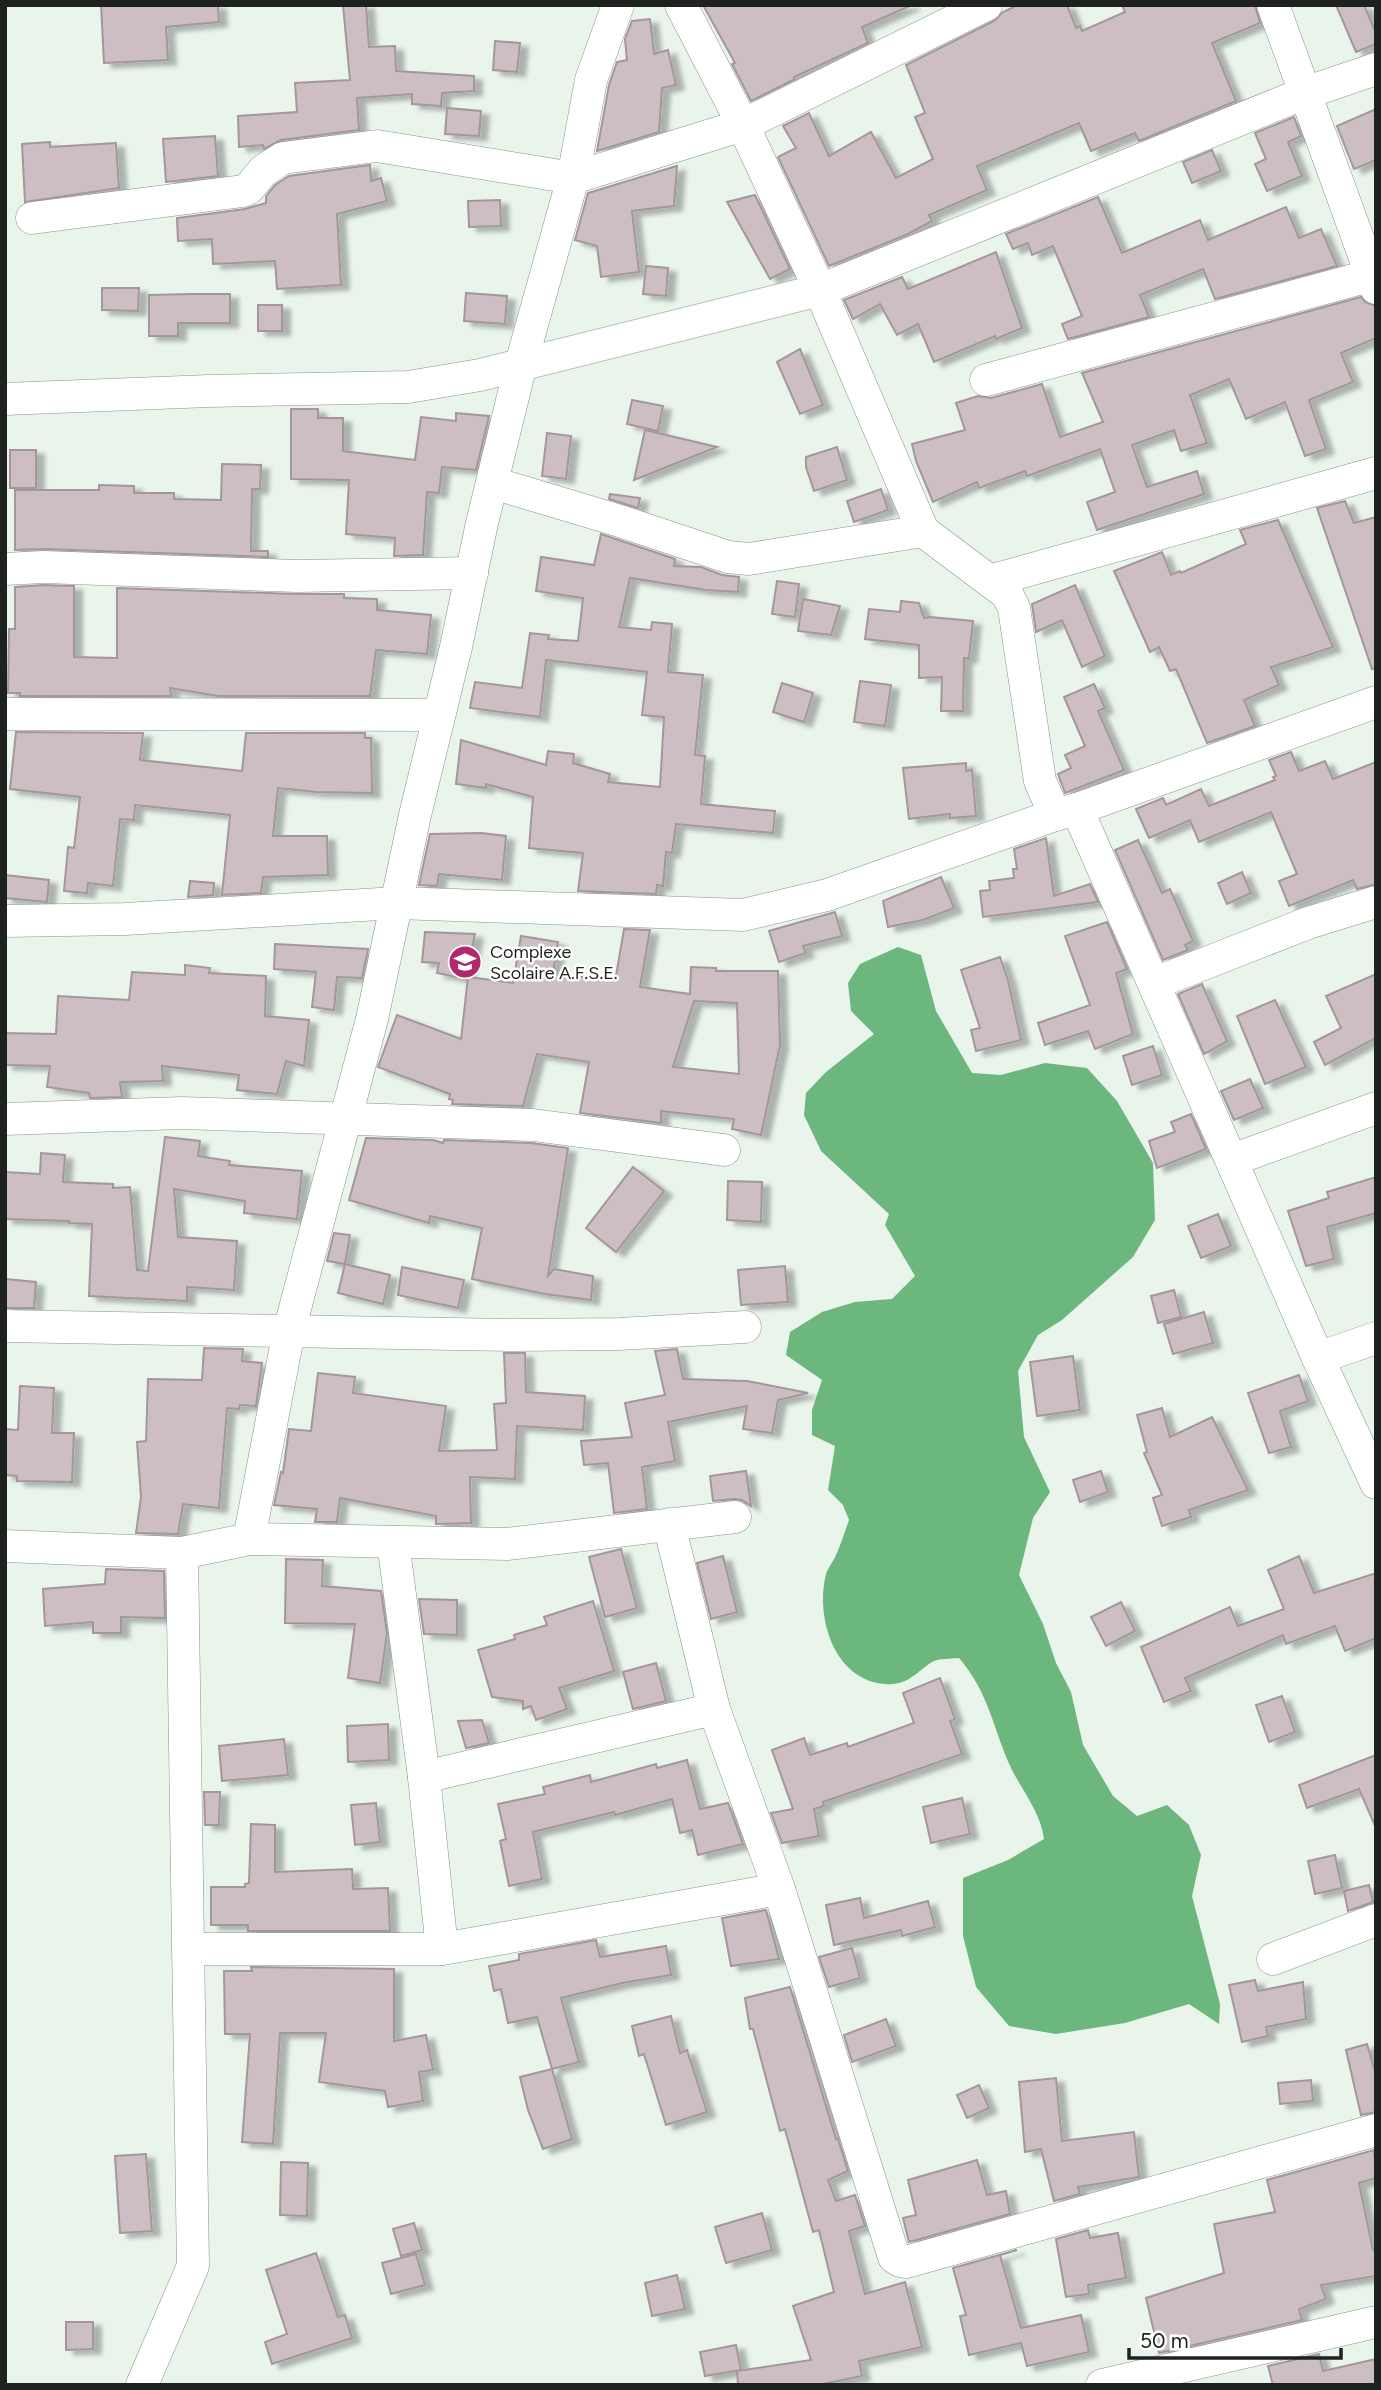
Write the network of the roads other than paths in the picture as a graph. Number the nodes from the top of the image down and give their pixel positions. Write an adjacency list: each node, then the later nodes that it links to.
1 (618, 5): 8 (street)
2 (681, 5): 7 (street)
3 (986, 5): 7 (street)
4 (1273, 5): 6 (street)
5 (1376, 69): 6 (street)
6 (1305, 93): 10 (street); 11 (street)
7 (743, 125): 8 (street); 11 (street)
8 (573, 178): 9 (street); 12 (street)
9 (32, 218)
10 (1374, 279): 13 (street)
11 (820, 290): 12 (street); 17 (street)
12 (521, 364): 14 (street); 16 (street)
13 (986, 380)
14 (5, 399)
15 (1376, 473): 20 (street)
16 (493, 483): 17 (street); 19 (street)
17 (923, 531): 20 (street)
18 (5, 569): 19 (street)
19 (472, 573): 23 (street)
20 (990, 581): 24 (street)
21 (1376, 702): 24 (street)
22 (5, 714): 23 (street)
23 (439, 715): 26 (street)
24 (1066, 812): 26 (street); 28 (street)
25 (1376, 902): 28 (street)
26 (397, 903): 27 (street); 30 (street)
27 (5, 920)
28 (1155, 983): 33 (street)
29 (1376, 1108): 33 (street)
30 (344, 1118): 31 (street); 32 (street); 36 (street)
31 (5, 1119)
32 (724, 1150)
33 (1232, 1160): 38 (street)
34 (5, 1326): 36 (street)
35 (745, 1327): 36 (street)
36 (289, 1331): 42 (street)
37 (1376, 1338): 38 (street)
38 (1318, 1358): 39 (street)
39 (1376, 1483)
40 (735, 1517): 41 (street)
41 (668, 1524): 43 (street); 46 (street)
42 (249, 1539): 43 (street); 45 (street)
43 (393, 1542): 47 (street)
44 (5, 1546): 45 (street)
45 (182, 1553): 50 (street)
46 (714, 1709): 47 (street); 48 (street)
47 (424, 1777): 51 (street)
48 (779, 1889): 51 (street); 53 (street)
49 (1376, 1920): 52 (street)
50 (188, 1949): 51 (street); 55 (street)
51 (442, 1949)
52 (1273, 1959)
53 (1376, 2130)
54 (1376, 2322): 56 (street)
55 (142, 2385)
56 (1102, 2385)

